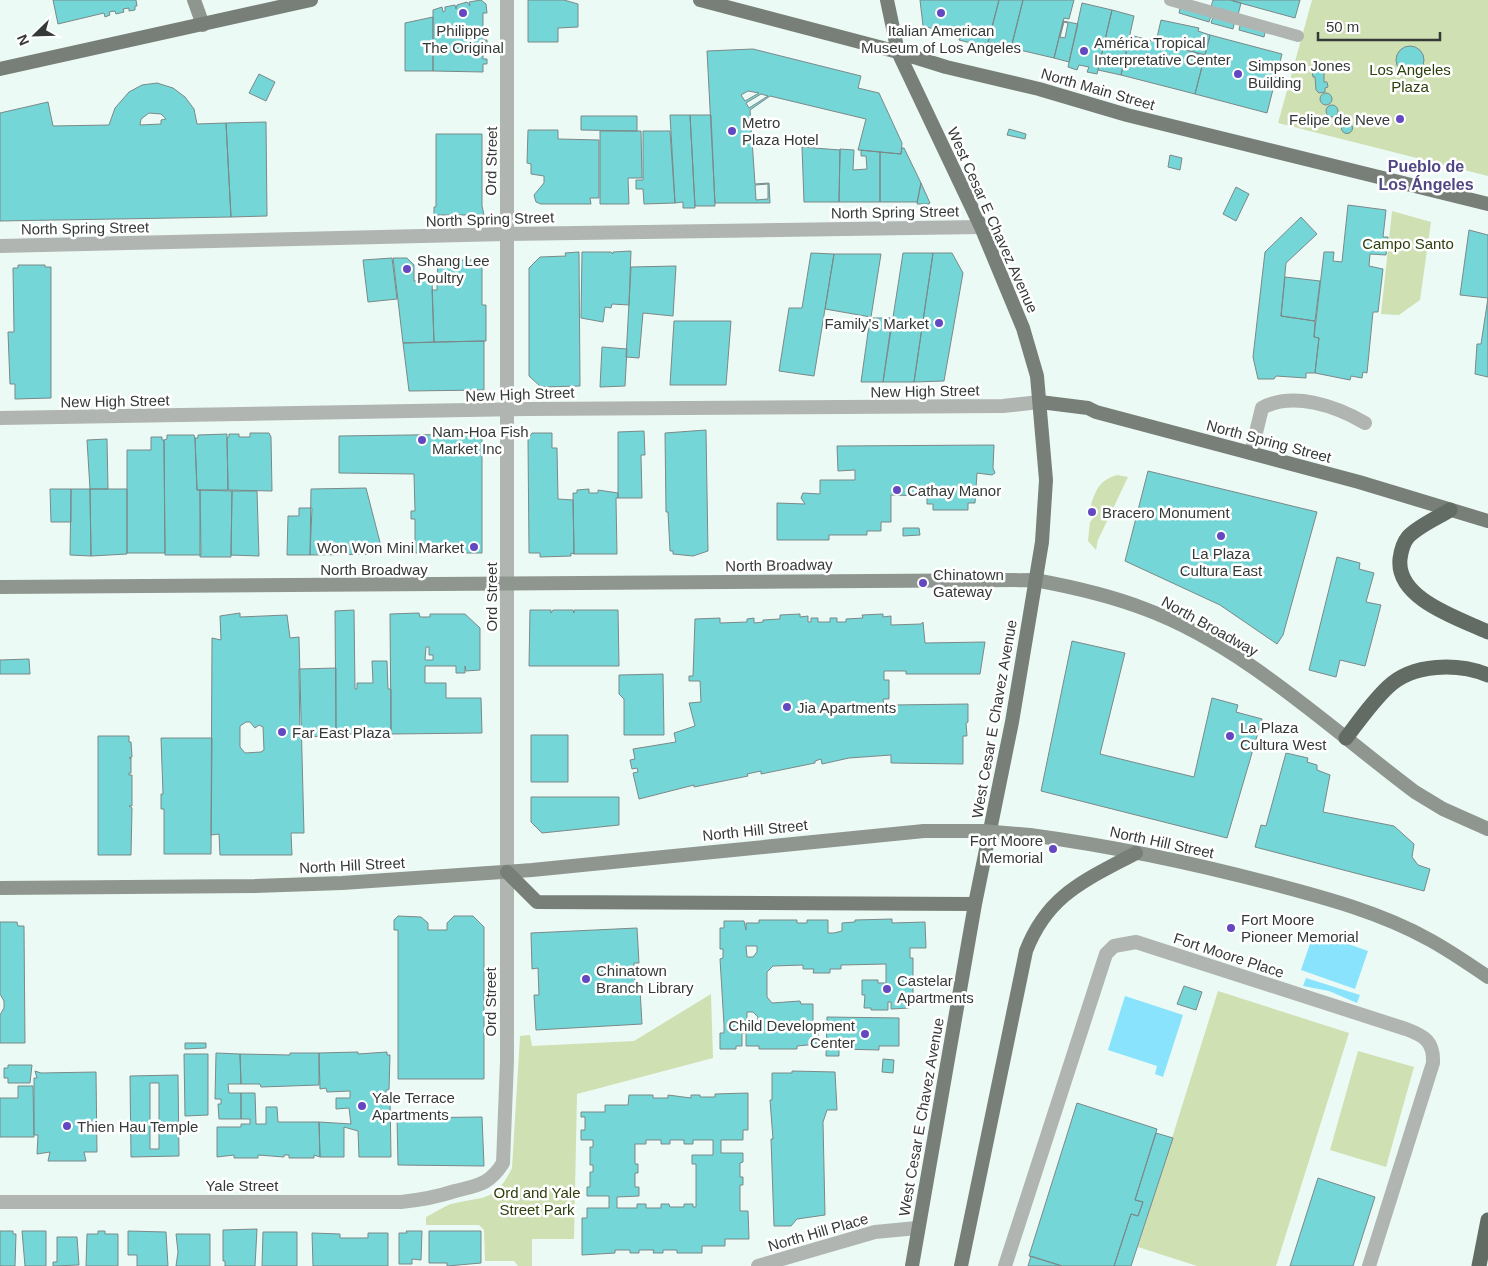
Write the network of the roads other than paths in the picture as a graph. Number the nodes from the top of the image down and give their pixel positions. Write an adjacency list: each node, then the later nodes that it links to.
1 (194, 0): 7 (main road)
2 (311, 0): 7 (main road)
3 (507, 0): 13 (street, Ord Street)
4 (700, 0): 9 (main road, North Main Street)
5 (887, 0): 9 (main road, West Cesar E Chavez Avenue)
6 (1170, 0): 8 (street)
7 (204, 25): 10 (main road)
8 (1298, 36)
9 (898, 52): 11 (main road, North Main Street); 12 (main road, West Cesar E Chavez Avenue)
10 (0, 69)
11 (1488, 204)
12 (981, 227): 13 (street, North Spring Street); 15 (main road, West Cesar E Chavez Avenue)
13 (506, 234): 14 (street, North Spring Street); 16 (street, Ord Street)
14 (0, 246)
15 (1040, 402): 16 (street, New High Street); 19 (main road, North Spring Street); 22 (main road, West Cesar E Chavez Avenue)
16 (507, 410): 17 (street, New High Street); 23 (street, Ord Street)
17 (0, 418)
18 (1365, 423): 19 (street)
19 (1250, 453): 20 (main road, North Spring Street)
20 (1450, 510): 21 (main road, North Spring Street); 25 (highway)
21 (1488, 520)
22 (1035, 580): 23 (main road, North Broadway); 27 (main road, North Broadway); 32 (main road, West Cesar E Chavez Avenue)
23 (508, 584): 24 (main road, North Broadway); 30 (street, Ord Street)
24 (0, 587)
25 (1488, 632)
26 (1488, 675): 27 (highway)
27 (1346, 738): 28 (main road, North Broadway)
28 (1488, 829)
29 (1136, 853): 30 (main road, North Hill Street, bridge); 33 (main road, North Hill Street); 40 (main road)
30 (507, 872): 31 (main road, North Hill Street); 32 (main road); 34 (street, Ord Street)
31 (0, 888)
32 (975, 904): 37 (main road, West Cesar E Chavez Avenue)
33 (1488, 977)
34 (482, 1184): 35 (street, Yale Street)
35 (0, 1202)
36 (1488, 1220): 43 (highway)
37 (917, 1228): 38 (street, North Hill Place); 39 (main road, West Cesar E Chavez Avenue)
38 (758, 1266)
39 (912, 1266)
40 (961, 1266)
41 (1005, 1266): 42 (street, Fort Moore Place)
42 (1369, 1266)
43 (1479, 1266)

